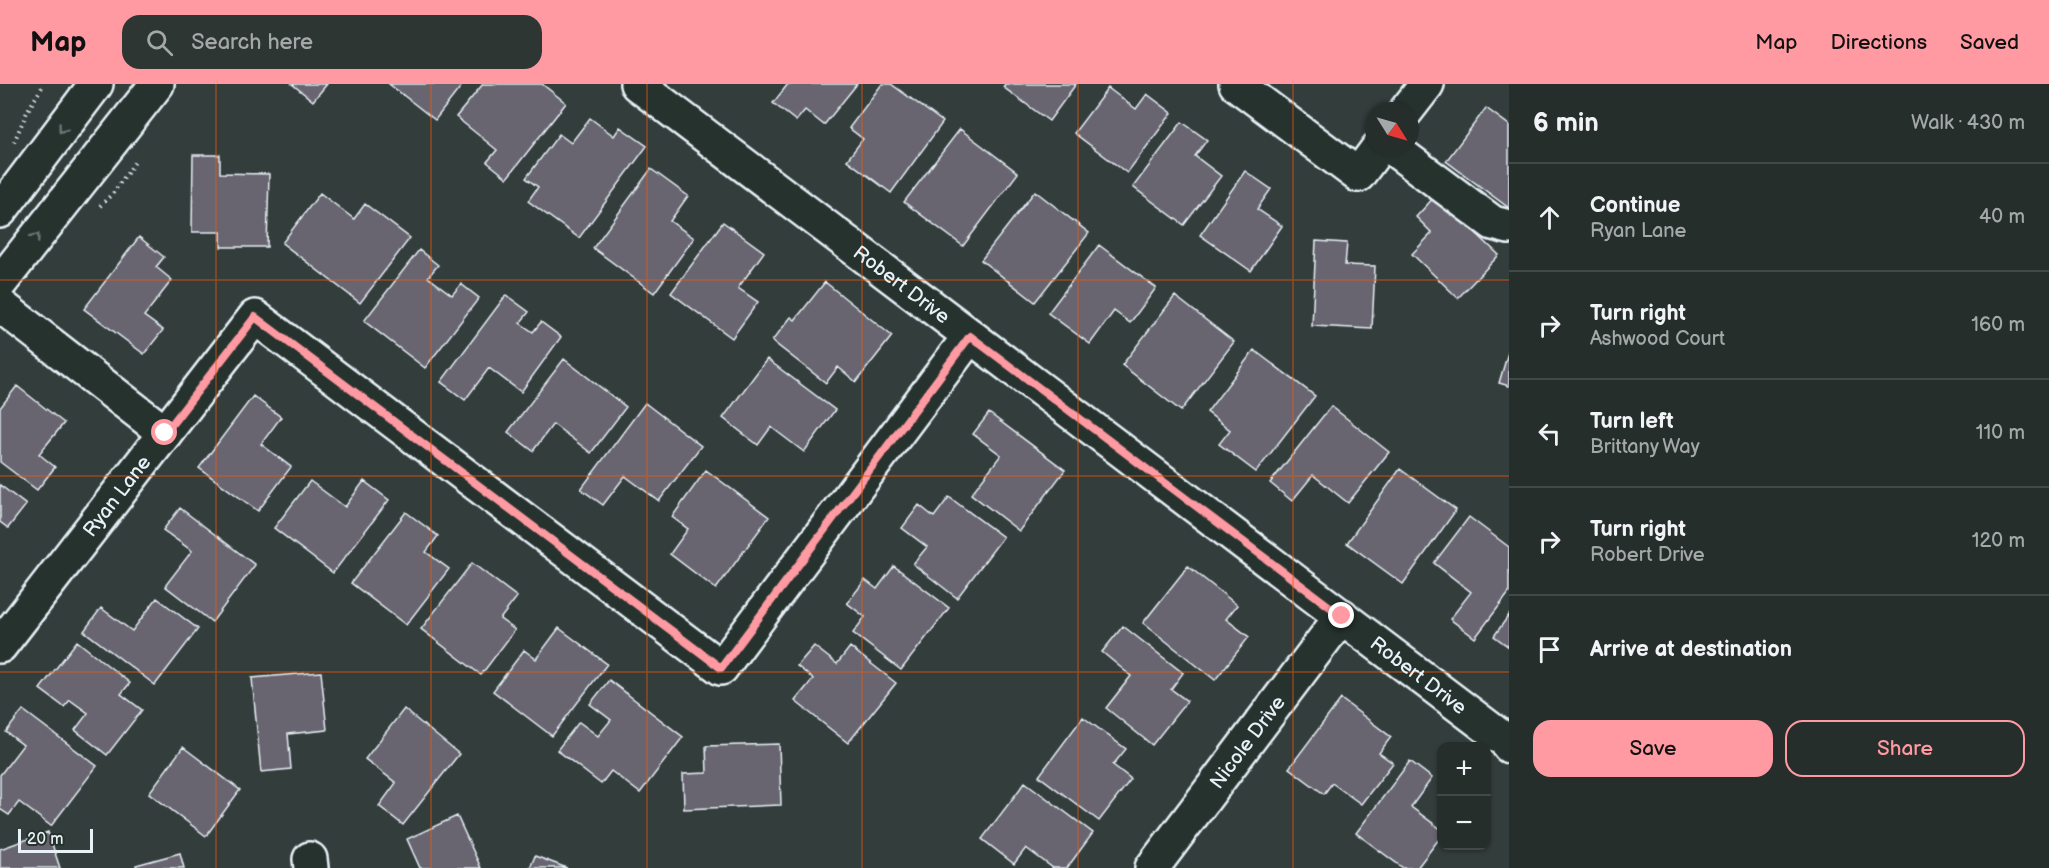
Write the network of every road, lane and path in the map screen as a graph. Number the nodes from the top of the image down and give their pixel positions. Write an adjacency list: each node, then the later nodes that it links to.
1 (44, 84): 8 (path)
2 (96, 84): 11 (street, one-way to 11)
3 (157, 84): 13 (street, one-way to 3)
4 (637, 84): 15 (street, Robert Drive)
5 (1236, 84): 9 (street)
6 (1427, 84): 7 (street)
7 (1413, 102)
8 (10, 148)
9 (1372, 156)
10 (1403, 156): 12 (street)
11 (0, 211)
12 (1509, 227)
13 (0, 283)
14 (0, 305): 16 (street)
15 (970, 336): 16 (street, Ryan Lane); 17 (street, Robert Drive)
16 (165, 433): 18 (street, Ryan Lane)
17 (1342, 616): 19 (street, Robert Drive); 20 (street, Nicole Drive)
18 (0, 646)
19 (1509, 746)
20 (1152, 868)

